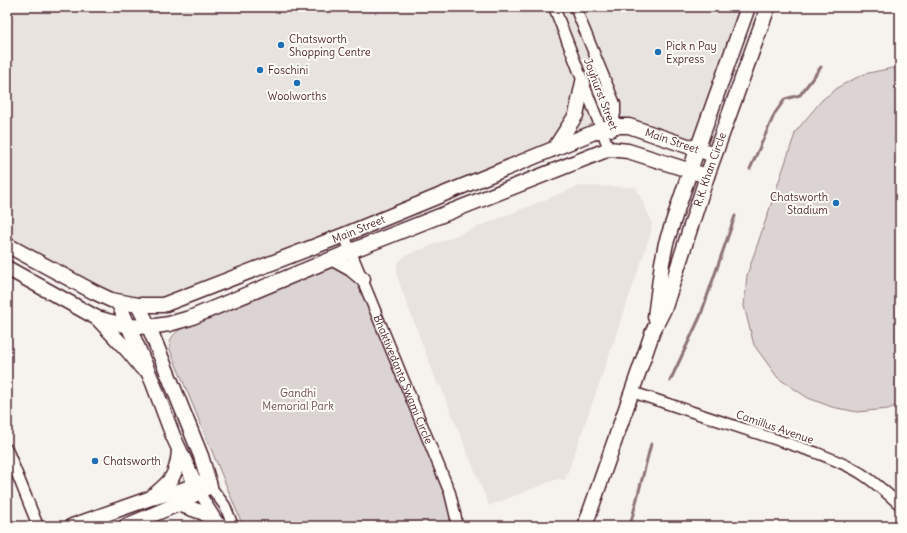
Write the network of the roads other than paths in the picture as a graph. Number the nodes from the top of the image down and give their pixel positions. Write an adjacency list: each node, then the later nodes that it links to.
1 (554, 7): 5 (street, Joyhurst Street)
2 (575, 7): 6 (street, Joyhurst Street)
3 (748, 7): 11 (street, R.K. Khan Circle)
4 (768, 7): 12 (street, R.K. Khan Circle)
5 (584, 82): 8 (street, Joyhurst Street); 9 (street)
6 (615, 104): 7 (street, Joyhurst Street); 8 (street, Joyhurst Street)
7 (629, 126): 8 (street, Main Street); 11 (street, Main Street)
8 (607, 128): 9 (street, Main Street); 10 (street, Joyhurst Street)
9 (554, 149): 15 (street, Main Street)
10 (609, 149): 13 (street, Main Street); 17 (street, Main Street)
11 (697, 150): 12 (street, Main Street); 13 (street, R.K. Khan Circle)
12 (714, 155): 14 (street, R.K. Khan Circle)
13 (690, 170): 14 (street, Main Street); 26 (street, R.K. Khan Circle)
14 (707, 176): 26 (street, R.K. Khan Circle)
15 (344, 235): 17 (street, Bhaktivedanta Swami Circle); 22 (street, Main Street)
16 (7, 245): 21 (street, Main Street)
17 (351, 251): 18 (street, Main Street); 20 (street, Bhaktivedanta Swami Circle)
18 (332, 259): 20 (street); 25 (street, Main Street)
19 (7, 268): 23 (street, Main Street)
20 (363, 279): 39 (street, Bhaktivedanta Swami Circle)
21 (118, 302): 22 (street, Main Street); 24 (street)
22 (138, 305): 25 (street)
23 (97, 318): 24 (street, Main Street); 27 (street)
24 (129, 326): 25 (street, Main Street); 27 (street)
25 (149, 327): 31 (street)
26 (653, 331): 28 (street, R.K. Khan Circle)
27 (153, 383): 30 (street)
28 (632, 392): 34 (street, Camillus Avenue); 40 (street, R.K. Khan Circle)
29 (7, 449): 35 (street)
30 (179, 450): 31 (street); 32 (street)
31 (203, 485): 32 (street); 33 (street); 38 (street); 38 (street)
32 (151, 498): 36 (street)
33 (178, 504): 37 (street); 38 (street)
34 (900, 505)
35 (38, 526)
36 (72, 526)
37 (126, 526)
38 (224, 526)
39 (455, 526)
40 (585, 526)

